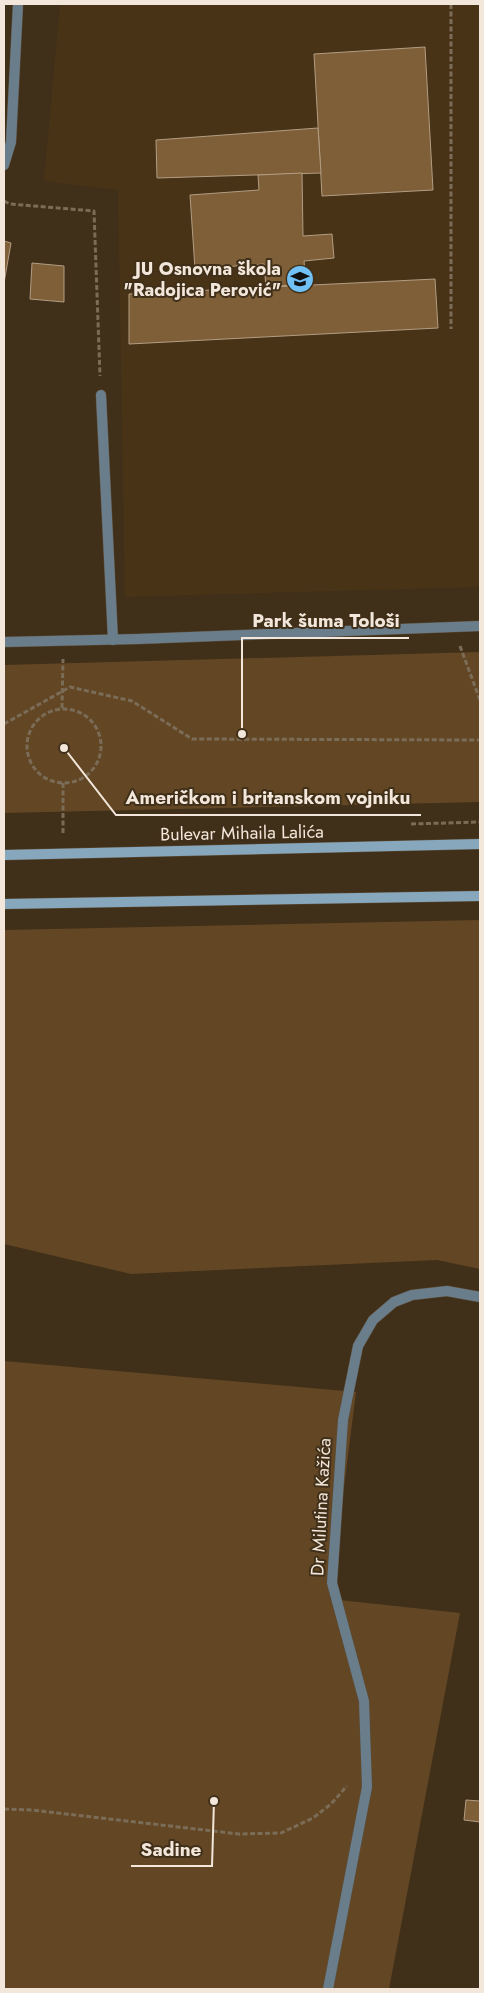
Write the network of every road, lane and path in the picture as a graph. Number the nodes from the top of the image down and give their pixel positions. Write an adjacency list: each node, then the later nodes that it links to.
1 (18, 4): 3 (street)
2 (451, 4): 5 (path)
3 (4, 165)
4 (4, 201): 6 (path)
5 (451, 329)
6 (101, 394): 9 (street)
7 (452, 626): 8 (street); 9 (street); 12 (path)
8 (480, 626)
9 (113, 640): 10 (street)
10 (4, 642)
11 (63, 658): 13 (path)
12 (480, 700)
13 (62, 708): 16 (path); 16 (path)
14 (4, 724): 15 (path)
15 (480, 740)
16 (63, 783): 17 (path)
17 (63, 839)
18 (480, 844): 19 (main road, Bulevar Mihaila Lalića)
19 (4, 855)
20 (480, 896): 21 (main road)
21 (4, 904)
22 (480, 1297): 23 (street, Dr Milutina Kažića)
23 (366, 1762): 24 (path); 25 (street, Dr Milutina Kažića)
24 (4, 1809)
25 (328, 1989)

